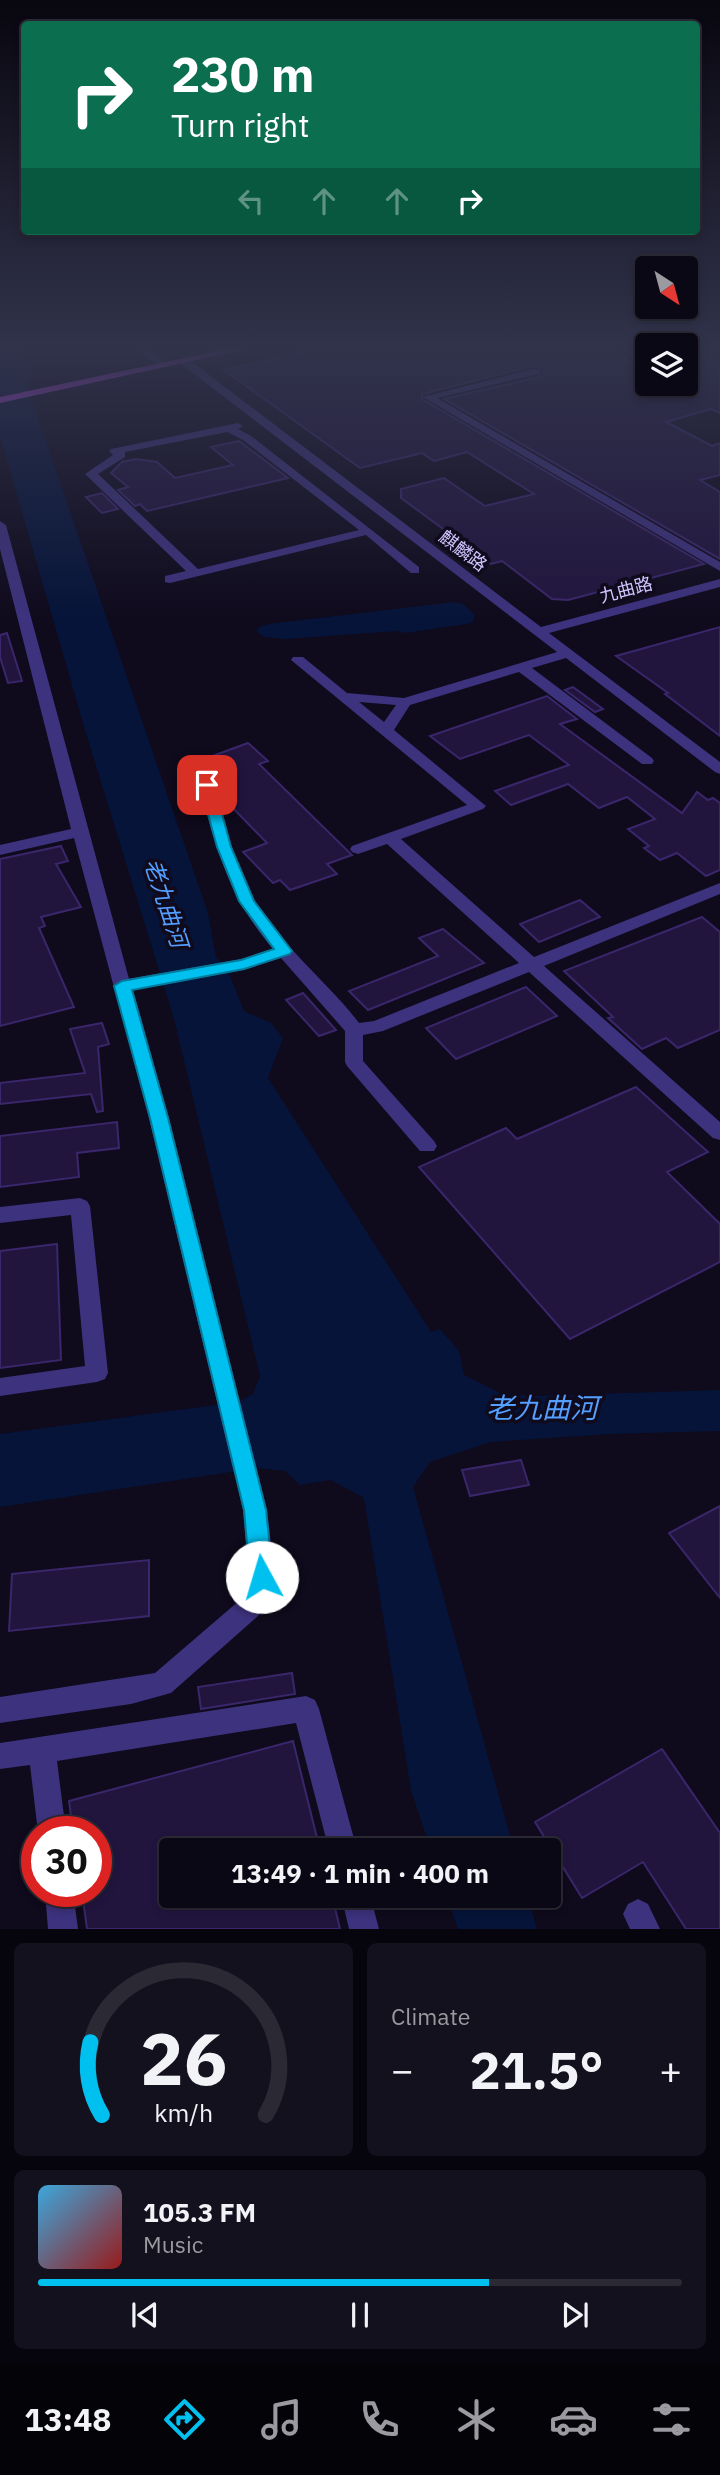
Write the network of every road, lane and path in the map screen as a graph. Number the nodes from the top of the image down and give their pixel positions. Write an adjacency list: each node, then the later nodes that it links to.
1 (174, 439): 9 (street)
2 (248, 439): 6 (street)
3 (286, 439): 12 (street, 麒麟路)
4 (500, 439): 7 (street)
5 (0, 525): 22 (street)
6 (368, 531): 8 (street); 9 (street)
7 (720, 567)
8 (415, 570)
9 (194, 572): 10 (street)
10 (170, 579)
11 (720, 583): 12 (street, 九曲路)
12 (540, 631): 13 (street, 麒麟路)
13 (568, 653): 15 (street); 20 (street, 麒麟路)
14 (298, 660): 16 (street)
15 (521, 667): 17 (street); 19 (street)
16 (345, 697): 17 (street); 18 (street)
17 (405, 702): 18 (street)
18 (386, 731): 23 (street)
19 (647, 761)
20 (720, 769)
21 (207, 785): 27 (street)
22 (80, 832): 25 (street); 29 (street)
23 (390, 838): 24 (street); 28 (street)
24 (358, 849)
25 (0, 850)
26 (720, 888): 28 (street)
27 (284, 951): 29 (street); 30 (street)
28 (531, 964): 30 (street); 31 (street)
29 (122, 986): 35 (street)
30 (354, 1030): 32 (street)
31 (720, 1133)
32 (427, 1146)
33 (0, 1215): 34 (street)
34 (0, 1387)
35 (0, 1710)
36 (42, 1749): 37 (street); 38 (street); 39 (street)
37 (0, 1756)
38 (50, 1816)
39 (340, 1838)
40 (61, 1907): 42 (street)
41 (358, 1908): 43 (street)
42 (63, 1929)
43 (364, 1929)

